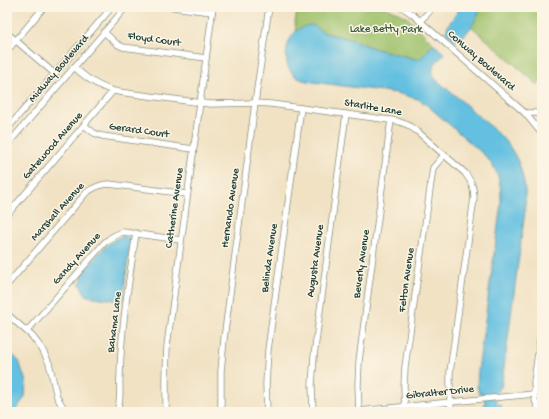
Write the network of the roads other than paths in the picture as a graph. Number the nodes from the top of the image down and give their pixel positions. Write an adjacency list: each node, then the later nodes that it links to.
1 (44, 7): 12 (street)
2 (112, 7): 16 (street, Midway Boulevard)
3 (126, 7): 11 (street, Midway Boulevard)
4 (173, 7): 8 (street)
5 (269, 7): 18 (street, Hernando Avenue)
6 (402, 7): 9 (street, Conway Boulevard)
7 (432, 7): 9 (street)
8 (212, 10): 14 (street, Catherine Avenue)
9 (420, 21): 21 (street, Conway Boulevard)
10 (7, 32): 12 (street)
11 (104, 32): 14 (street, Floyd Court); 15 (street, Midway Boulevard)
12 (16, 40): 13 (street); 16 (street)
13 (7, 50)
14 (206, 58): 19 (street, Catherine Avenue)
15 (74, 67): 17 (street, Starlite Lane); 28 (street, Midway Boulevard)
16 (55, 74): 26 (street, Midway Boulevard)
17 (113, 91): 19 (street, Starlite Lane); 25 (street, Gatewood Avenue)
18 (255, 102): 19 (street, Starlite Lane); 20 (street, Starlite Lane); 46 (street, Hernando Avenue)
19 (200, 103): 29 (street, Catherine Avenue)
20 (301, 108): 23 (street, Starlite Lane); 47 (street, Belinda Avenue)
21 (525, 113): 22 (street); 27 (street, Conway Boulevard)
22 (542, 113)
23 (346, 114): 24 (street, Starlite Lane); 48 (street, Augusta Avenue)
24 (391, 120): 30 (street, Starlite Lane); 50 (street, Beverly Avenue)
25 (84, 125): 29 (street, Gerard Court); 32 (street, Gatewood Avenue)
26 (7, 129)
27 (542, 134)
28 (7, 145)
29 (193, 149): 31 (street, Catherine Avenue)
30 (444, 155): 41 (street, Starlite Lane); 42 (street, Felton Avenue)
31 (187, 194): 34 (street, Catherine Avenue); 35 (street, Marshall Avenue)
32 (7, 215)
33 (136, 233): 34 (street, Gandy Avenue); 38 (street, Gandy Avenue); 44 (street, Bahama Lane)
34 (181, 240): 45 (street, Catherine Avenue)
35 (7, 285)
36 (7, 314): 38 (street)
37 (542, 325): 39 (street)
38 (27, 332): 43 (street)
39 (540, 354): 40 (street)
40 (534, 394): 41 (street, Gibralter Drive); 52 (street)
41 (450, 402): 42 (street, Gibralter Drive); 51 (street, Starlite Lane)
42 (405, 409): 50 (street, Gibralter Drive)
43 (66, 412)
44 (116, 412)
45 (166, 412)
46 (221, 412)
47 (267, 412)
48 (313, 412)
49 (348, 412): 50 (street, Gibralter Drive)
50 (359, 412)
51 (452, 412)
52 (539, 412)

